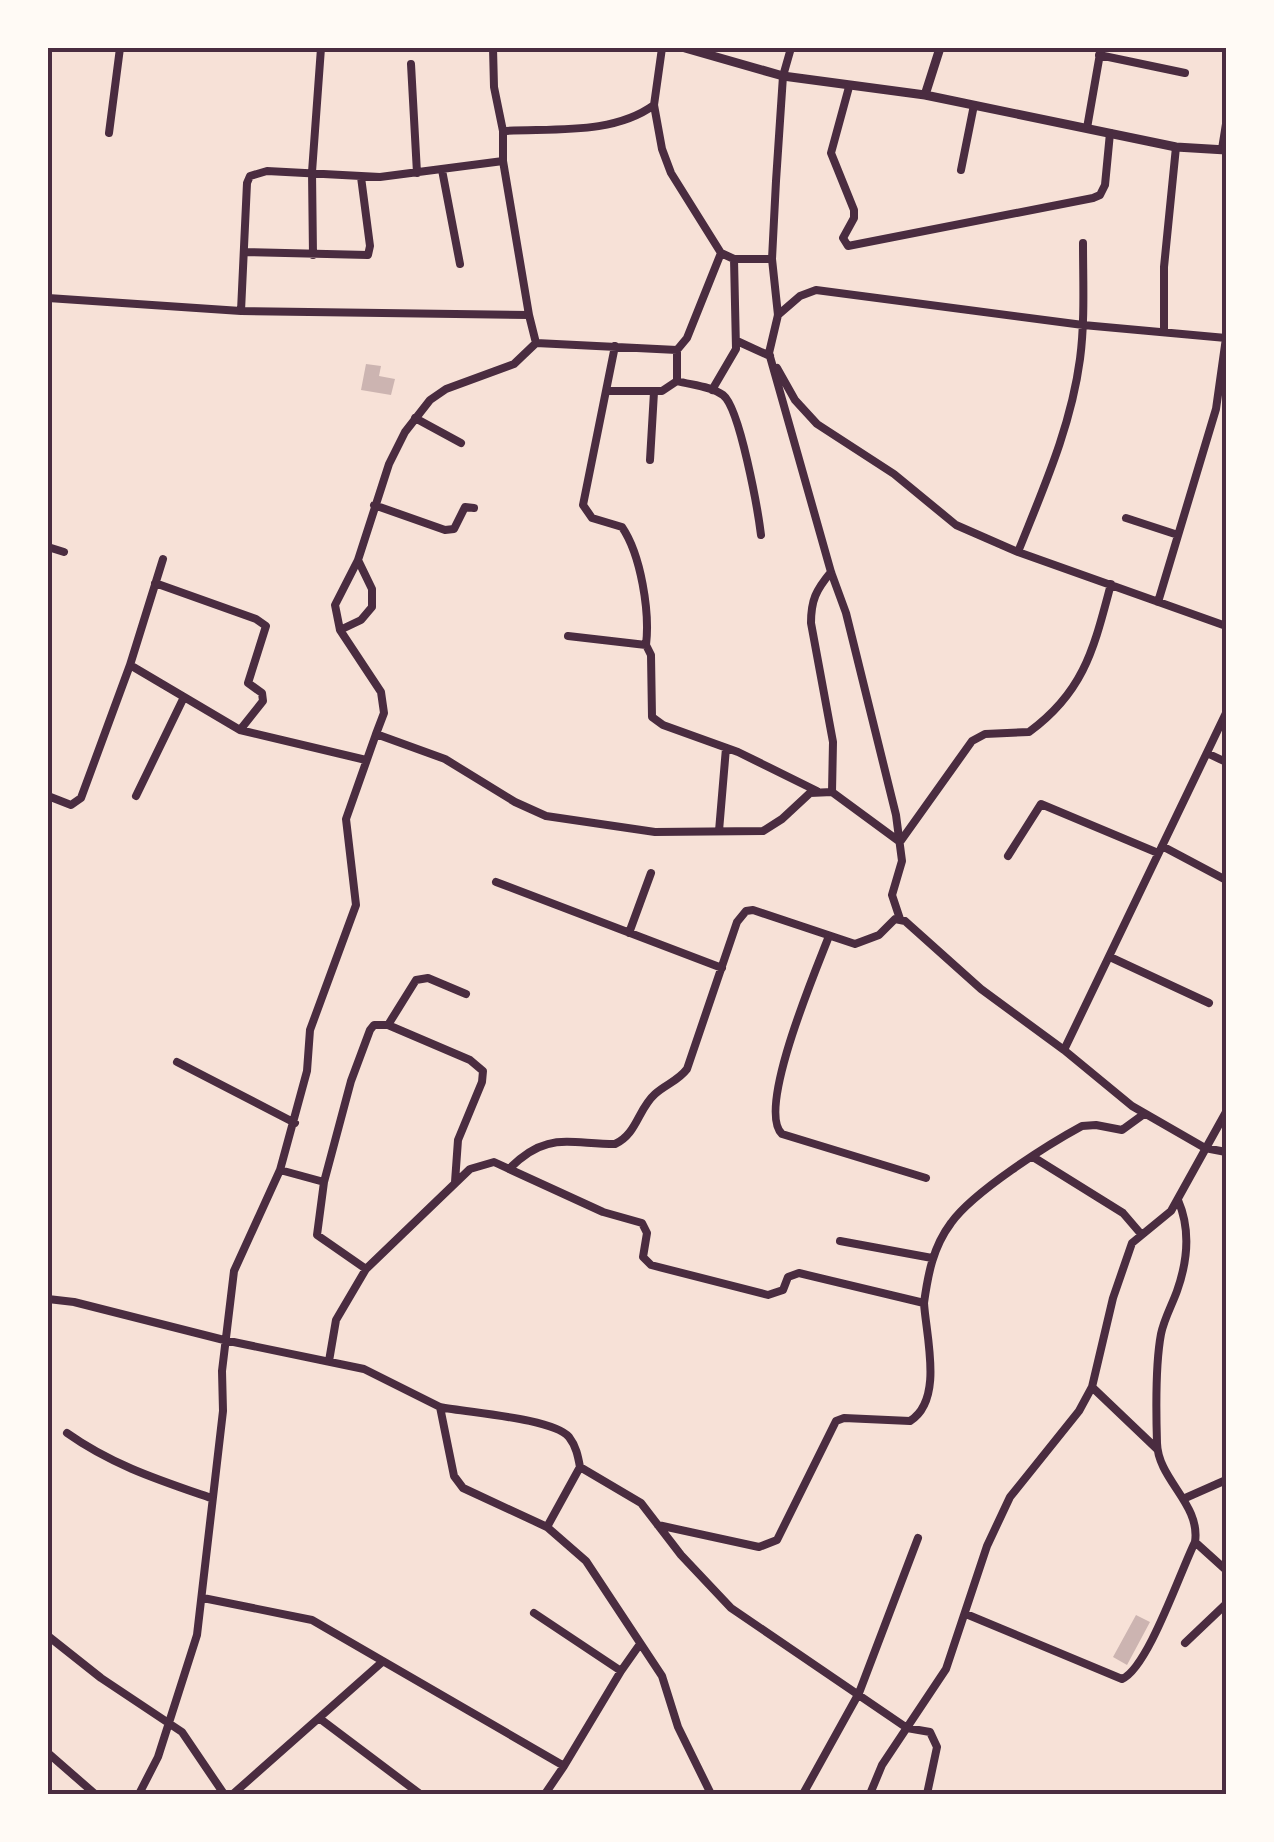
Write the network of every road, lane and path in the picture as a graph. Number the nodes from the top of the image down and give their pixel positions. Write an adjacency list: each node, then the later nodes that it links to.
1 (120, 48): 19 (street)
2 (321, 48): 26 (street)
3 (492, 48): 18 (street)
4 (662, 48): 14 (street)
5 (685, 48): 11 (street)
6 (791, 48): 11 (street)
7 (940, 48): 13 (street)
8 (1100, 51): 10 (street); 17 (street)
9 (410, 64): 27 (street)
10 (1185, 73)
11 (783, 76): 12 (street); 34 (street)
12 (849, 86): 13 (street); 20 (street)
13 (925, 95): 15 (street)
14 (654, 105): 18 (street); 31 (street)
15 (974, 105): 17 (street); 25 (street)
16 (1226, 124): 22 (street)
17 (1087, 128): 20 (street)
18 (503, 132): 23 (street)
19 (109, 133)
20 (1110, 133): 21 (street)
21 (1176, 146): 22 (street); 41 (street)
22 (1224, 149)
23 (503, 161): 24 (street); 38 (street)
24 (442, 170): 27 (street); 35 (street)
25 (961, 170)
26 (312, 172): 28 (street); 30 (street); 32 (street)
27 (417, 174): 28 (street)
28 (361, 176): 32 (street)
29 (1083, 242): 40 (street)
30 (244, 252): 32 (street); 37 (street)
31 (720, 253): 33 (street); 46 (street)
32 (313, 255)
33 (734, 259): 34 (street); 43 (street)
34 (772, 259): 39 (street)
35 (460, 264)
36 (48, 298): 37 (street)
37 (241, 311): 38 (street)
38 (529, 315): 44 (street)
39 (778, 315): 40 (street); 47 (street)
40 (1083, 325): 41 (street); 64 (street)
41 (1164, 332): 42 (street)
42 (1226, 338): 52 (street)
43 (738, 341): 47 (street); 49 (street)
44 (536, 343): 45 (street); 54 (street)
45 (616, 346): 46 (street); 50 (street)
46 (677, 350): 48 (street)
47 (769, 353): 64 (street); 67 (street)
48 (677, 381): 49 (street); 51 (street)
49 (712, 390): 60 (street)
50 (608, 391): 51 (street); 74 (street)
51 (654, 392): 56 (street)
52 (1216, 409): 53 (street); 61 (street)
53 (1226, 411)
54 (415, 418): 55 (street); 57 (street)
55 (461, 443)
56 (650, 460)
57 (374, 505): 58 (street); 66 (street)
58 (474, 508)
59 (1126, 518): 61 (street)
60 (761, 535)
61 (1178, 535): 70 (street)
62 (48, 548): 63 (street)
63 (64, 552)
64 (1018, 552): 69 (street)
65 (163, 559): 68 (street)
66 (358, 560): 72 (street); 72 (street)
67 (831, 572): 85 (street); 89 (street)
68 (155, 583): 75 (street); 78 (street)
69 (1110, 584): 70 (street); 89 (street)
70 (1158, 602): 71 (street)
71 (1226, 626)
72 (340, 630): 79 (street)
73 (568, 636): 74 (street)
74 (646, 645): 80 (street)
75 (130, 664): 76 (street); 86 (street)
76 (184, 697): 78 (street); 87 (street)
77 (1226, 713): 81 (street)
78 (240, 730): 82 (street)
79 (376, 734): 82 (street); 88 (street)
80 (726, 748): 84 (street); 88 (street)
81 (1208, 754): 83 (street); 90 (street)
82 (366, 760): 107 (street)
83 (1226, 762)
84 (817, 791): 85 (street); 88 (street)
85 (832, 792): 89 (street)
86 (48, 796)
87 (136, 796)
88 (719, 831)
89 (900, 842): 95 (street)
90 (1160, 850): 91 (street); 93 (street); 98 (street)
91 (1008, 856)
92 (650, 873): 96 (street)
93 (1226, 880)
94 (496, 882): 96 (street)
95 (900, 919): 97 (street); 103 (street)
96 (630, 933): 99 (street)
97 (828, 936): 99 (street); 113 (street)
98 (1110, 957): 101 (street); 103 (street)
99 (722, 968): 111 (street)
100 (466, 994): 102 (street)
101 (1208, 1003)
102 (388, 1025): 114 (street); 115 (street)
103 (1064, 1050): 106 (street)
104 (178, 1062): 107 (street)
105 (1226, 1112): 108 (street)
106 (1144, 1114): 108 (street); 110 (street)
107 (295, 1123): 112 (street)
108 (1204, 1148): 109 (street); 116 (street)
109 (1226, 1152)
110 (1033, 1157): 117 (street); 119 (street)
111 (509, 1169): 115 (street); 122 (street)
112 (280, 1170): 114 (street); 123 (street)
113 (926, 1178)
114 (324, 1182): 120 (street)
115 (454, 1182): 120 (street)
116 (1178, 1200): 117 (street); 128 (street)
117 (1141, 1234): 125 (street)
118 (840, 1241): 119 (street)
119 (932, 1258): 122 (street)
120 (366, 1269): 124 (street)
121 (48, 1299): 123 (street)
122 (924, 1303): 133 (street)
123 (224, 1340): 124 (street); 131 (street)
124 (329, 1361): 126 (street)
125 (1092, 1386): 128 (street); 141 (street)
126 (440, 1406): 129 (street); 134 (street)
127 (67, 1433): 131 (street)
128 (1157, 1448): 132 (street)
129 (580, 1466): 133 (street); 134 (street)
130 (1226, 1480): 132 (street)
131 (211, 1498): 138 (street)
132 (1183, 1499): 136 (street)
133 (658, 1525): 147 (street)
134 (547, 1526): 144 (street)
135 (918, 1538): 147 (street)
136 (1195, 1542): 137 (street); 141 (street)
137 (1226, 1570)
138 (203, 1598): 145 (street); 149 (street)
139 (1226, 1604): 143 (street)
140 (534, 1613): 146 (street)
141 (966, 1614): 150 (street)
142 (48, 1636): 149 (street)
143 (1186, 1643)
144 (640, 1644): 146 (street); 159 (street)
145 (381, 1662): 148 (street); 152 (street)
146 (621, 1671): 152 (street)
147 (859, 1694): 150 (street); 160 (street)
148 (319, 1718): 156 (street); 157 (street)
149 (170, 1721): 154 (street); 155 (street)
150 (907, 1728): 161 (street); 162 (street)
151 (48, 1752): 153 (street)
152 (564, 1766): 158 (street)
153 (95, 1794)
154 (140, 1794)
155 (224, 1794)
156 (234, 1794)
157 (420, 1794)
158 (545, 1794)
159 (711, 1794)
160 (803, 1794)
161 (870, 1794)
162 (927, 1794)

